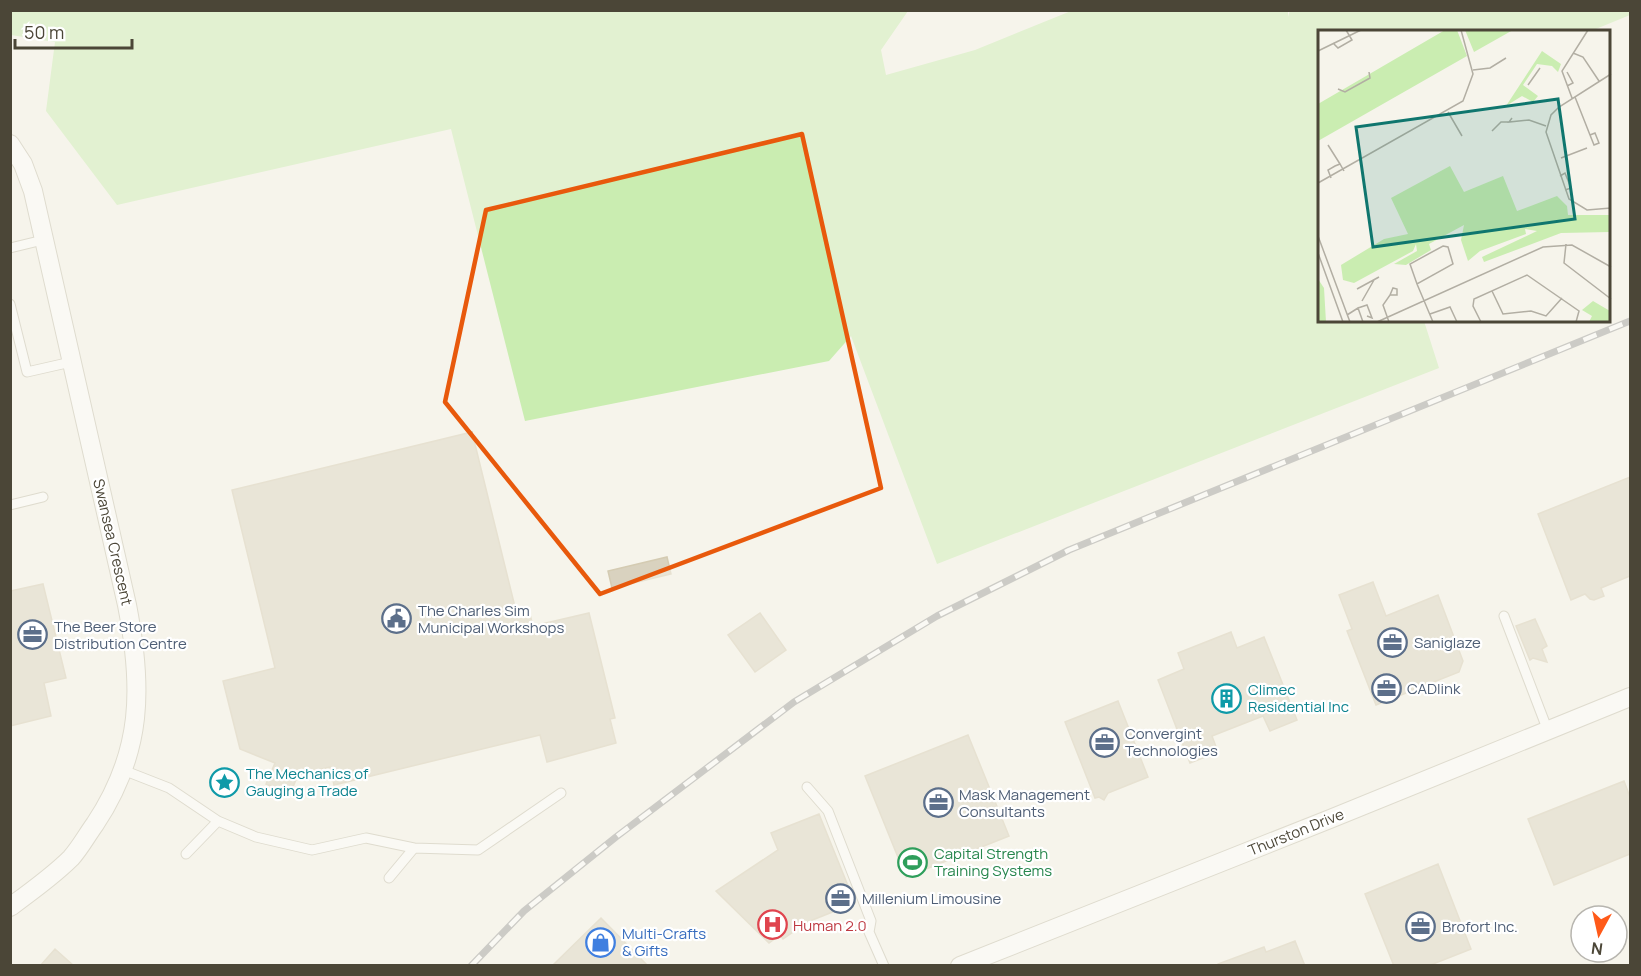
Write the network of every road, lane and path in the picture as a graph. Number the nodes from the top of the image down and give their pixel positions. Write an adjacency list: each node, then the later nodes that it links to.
1 (10, 144): 2 (street, Swansea Crescent)
2 (43, 240): 3 (lane); 5 (street, Swansea Crescent)
3 (10, 248)
4 (10, 304): 5 (lane)
5 (71, 362): 11 (street, Swansea Crescent)
6 (44, 497): 7 (lane)
7 (10, 505)
8 (1504, 616): 10 (lane)
9 (1630, 697): 10 (street, Thurston Drive)
10 (1548, 731): 20 (street, Thurston Drive)
11 (123, 770): 14 (lane); 18 (street, Swansea Crescent)
12 (807, 787): 19 (lane)
13 (561, 793): 15 (lane)
14 (218, 821): 15 (lane); 16 (lane)
15 (414, 848): 17 (lane)
16 (186, 854)
17 (389, 878)
18 (10, 907)
19 (884, 966)
20 (960, 966)

